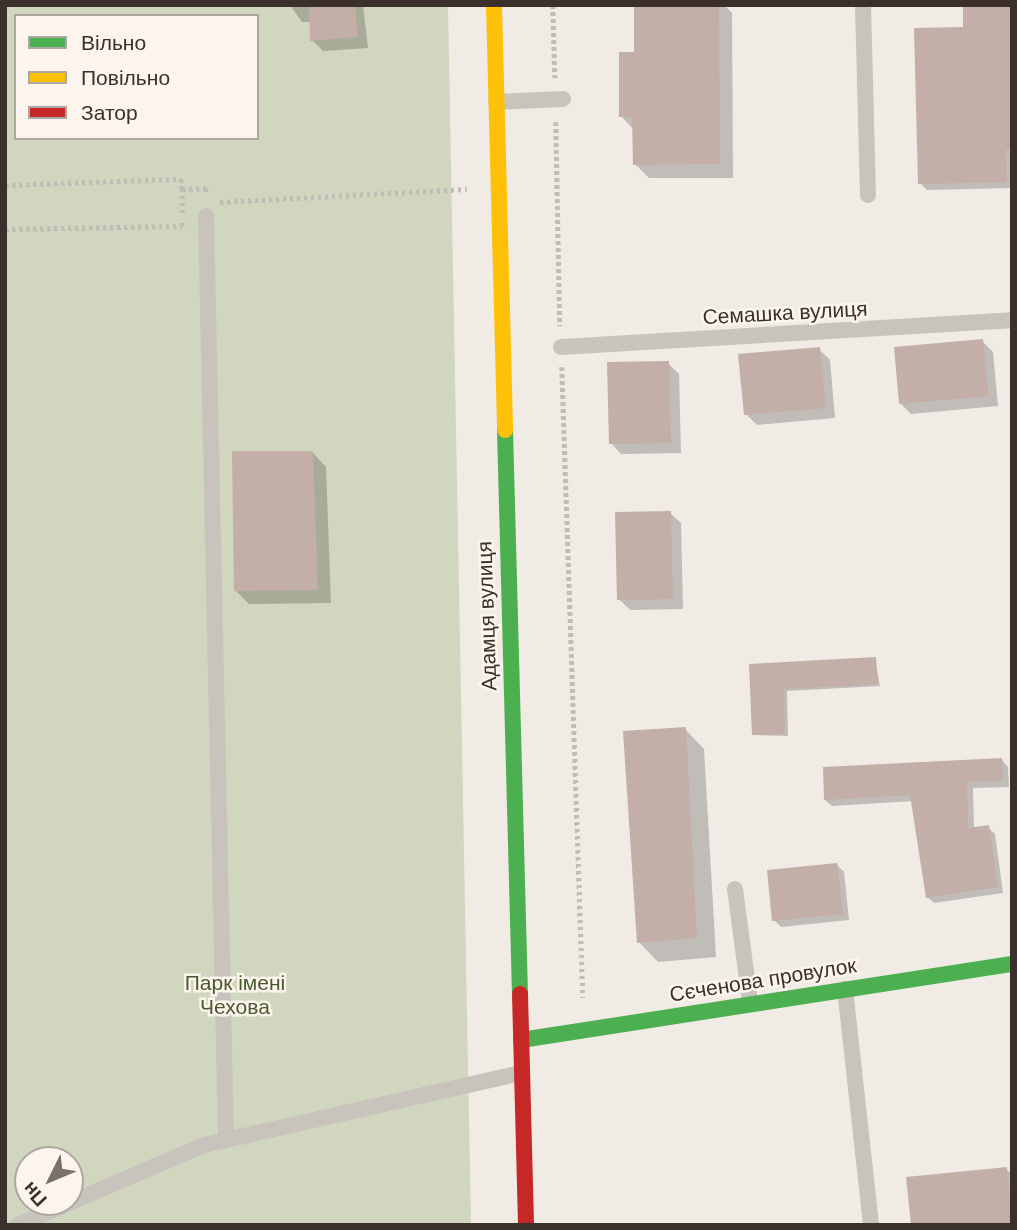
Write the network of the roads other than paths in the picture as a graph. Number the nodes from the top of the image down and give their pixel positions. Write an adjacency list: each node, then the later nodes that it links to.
1 (494, 5): 4 (street, Адамця вулиця)
2 (863, 5): 5 (lane)
3 (559, 93): 4 (lane)
4 (496, 102): 13 (street, Адамця вулиця)
5 (868, 195)
6 (206, 216): 15 (lane)
7 (1012, 320): 8 (lane, Семашка вулиця)
8 (561, 347)
9 (735, 889): 12 (lane)
10 (1012, 964): 11 (street, Сєченова провулок)
11 (845, 989): 12 (street, Сєченова провулок); 18 (lane)
12 (751, 1002): 13 (street, Сєченова провулок)
13 (521, 1040): 14 (street, Адамця вулиця)
14 (522, 1073): 15 (lane); 17 (street, Адамця вулиця)
15 (226, 1139): 16 (lane)
16 (18, 1225)
17 (526, 1225)
18 (871, 1225)

